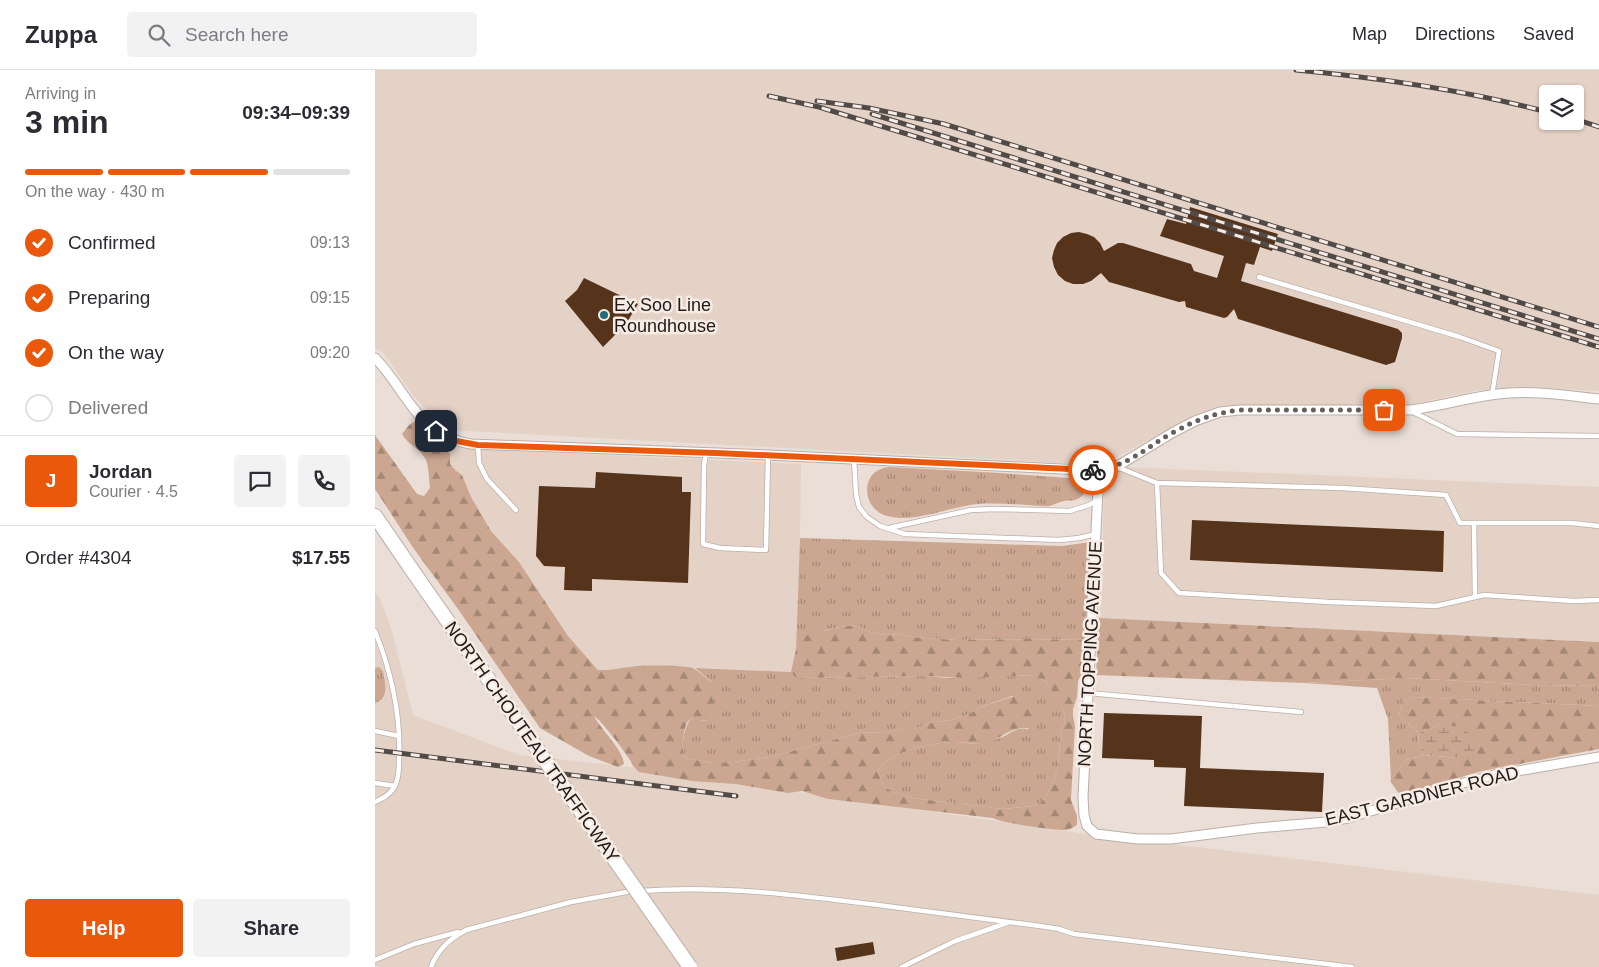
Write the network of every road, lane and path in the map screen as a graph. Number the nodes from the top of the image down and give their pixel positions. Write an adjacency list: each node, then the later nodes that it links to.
1 (1259, 277): 3 (lane)
2 (375, 358): 7 (street)
3 (1492, 395): 4 (street); 5 (street)
4 (1599, 399)
5 (1409, 410): 6 (lane); 11 (street)
6 (1599, 436)
7 (478, 445): 8 (street); 15 (lane)
8 (706, 453): 9 (street); 9 (lane)
9 (768, 455): 10 (street)
10 (854, 459): 12 (street); 19 (lane)
11 (1116, 467): 12 (street); 13 (lane)
12 (1099, 470): 14 (street, NORTH TOPPING AVENUE)
13 (1157, 483): 17 (lane); 21 (lane)
14 (1098, 500): 19 (lane); 20 (street, NORTH TOPPING AVENUE)
15 (516, 510)
16 (375, 516): 37 (main road, NORTH CHOUTEAU TRAFFICWAY, bridge)
17 (1474, 523): 18 (lane); 21 (lane)
18 (1599, 526)
19 (888, 528): 20 (lane)
20 (1096, 534): 24 (street, NORTH TOPPING AVENUE)
21 (1475, 598): 22 (lane)
22 (1599, 600)
23 (375, 631): 27 (lane)
24 (1088, 693): 25 (lane); 32 (street, NORTH TOPPING AVENUE)
25 (1301, 712)
26 (375, 731): 27 (lane)
27 (399, 736): 30 (lane)
28 (1599, 758): 32 (street, EAST GARDNER ROAD)
29 (375, 783): 30 (lane)
30 (395, 786): 31 (lane)
31 (375, 802)
32 (1096, 834)
33 (1009, 922): 34 (lane); 38 (lane); 39 (lane)
34 (467, 930): 35 (lane); 36 (lane)
35 (375, 960)
36 (431, 967)
37 (691, 967)
38 (902, 967)
39 (1352, 967)

